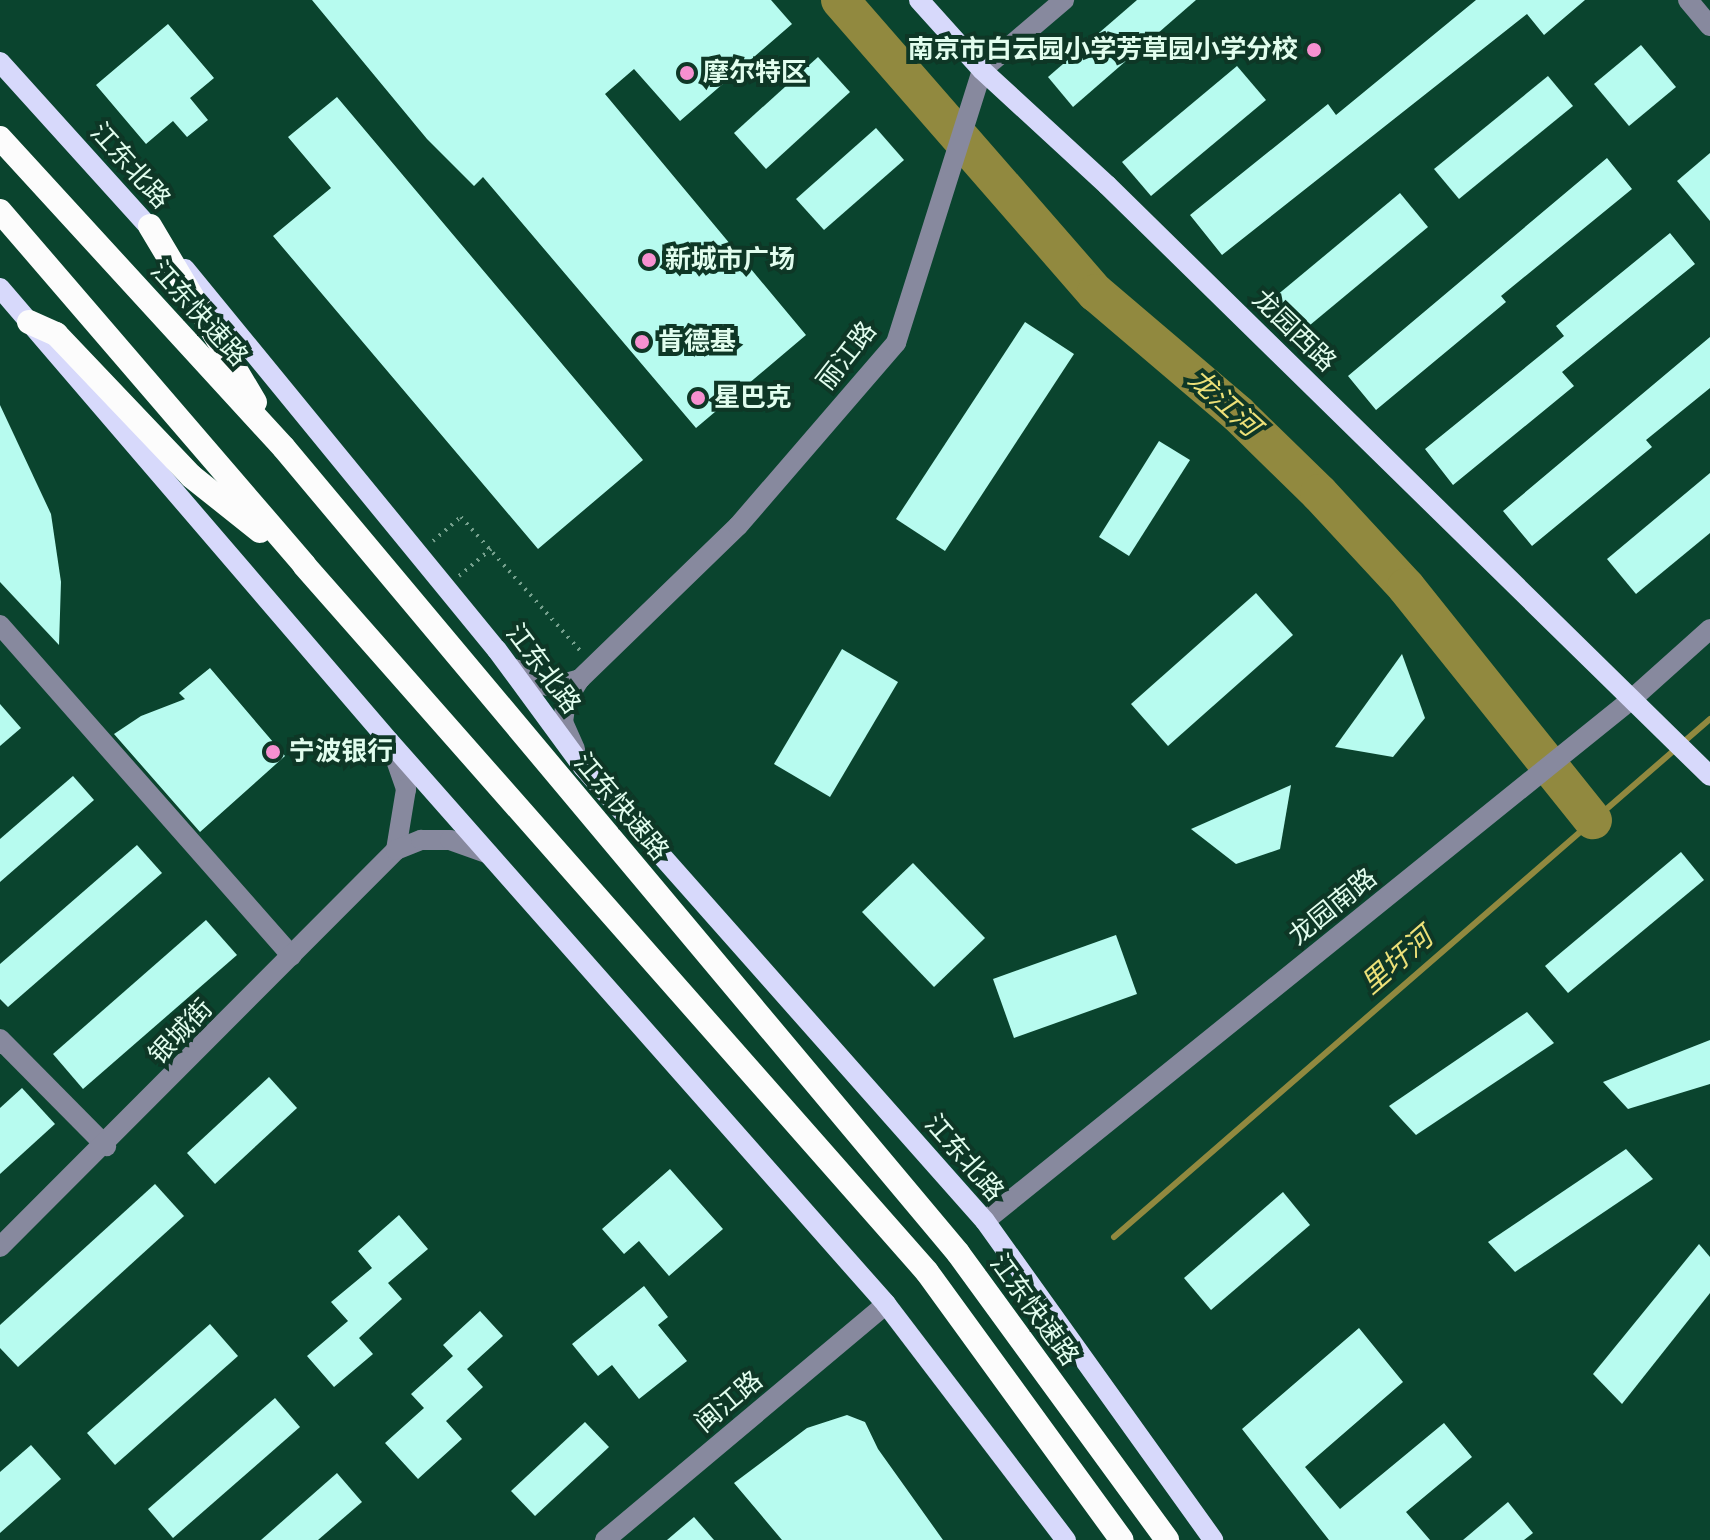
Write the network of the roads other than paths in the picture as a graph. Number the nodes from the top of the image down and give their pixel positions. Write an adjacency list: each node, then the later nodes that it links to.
1 (919, 0): 6 (main road, 龙园西路)
2 (1064, 0): 6 (street)
3 (1688, 0): 4 (street)
4 (1710, 26)
5 (0, 62): 9 (main road, 江东北路)
6 (982, 70): 17 (street, 丽江路); 18 (main road, 龙园西路)
7 (0, 138): 12 (highway, 江东快速路)
8 (0, 211): 13 (highway)
9 (150, 226): 12 (highway); 16 (main road, 江东北路)
10 (0, 288): 11 (main road)
11 (29, 322): 13 (highway); 19 (main road)
12 (284, 448): 33 (highway, 江东快速路)
13 (304, 565): 32 (highway)
14 (0, 625): 24 (street)
15 (1710, 629): 18 (street, 龙园南路)
16 (497, 650): 17 (street); 20 (main road, 江东北路)
17 (587, 673): 20 (street, 丽江路)
18 (1632, 699): 21 (main road, 龙园西路); 27 (street, 龙园南路)
19 (389, 741): 22 (street); 23 (main road)
20 (583, 767): 27 (main road, 江东北路)
21 (1710, 776)
22 (396, 850): 23 (street); 24 (street, 银城街)
23 (489, 854): 29 (main road)
24 (292, 956): 26 (street, 银城街)
25 (0, 1039): 26 (street)
26 (106, 1146): 28 (street, 银城街)
27 (985, 1221): 34 (main road, 江东北路)
28 (0, 1247)
29 (886, 1304): 30 (street, 闽江路); 31 (main road)
30 (605, 1540)
31 (1066, 1540)
32 (1122, 1540)
33 (1167, 1540)
34 (1213, 1540)

